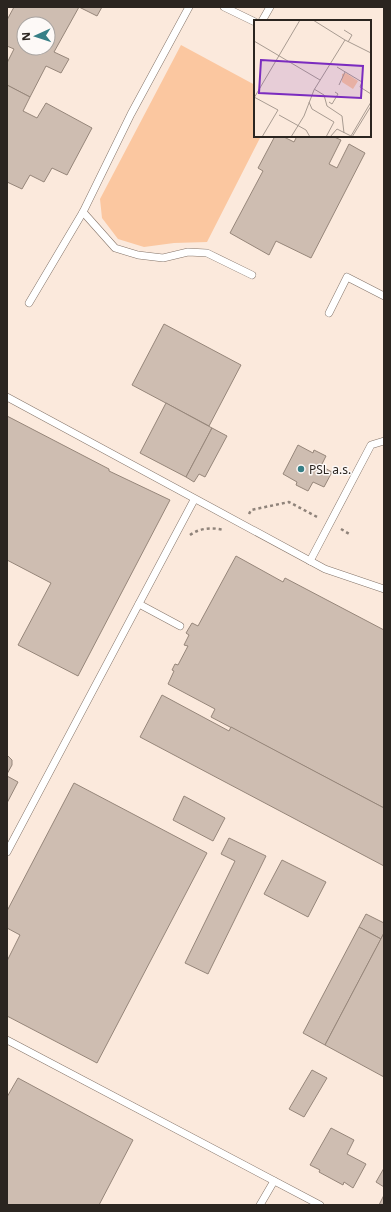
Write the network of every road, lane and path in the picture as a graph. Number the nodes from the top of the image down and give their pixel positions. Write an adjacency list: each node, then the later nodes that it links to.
1 (189, 7): 6 (lane)
2 (224, 7): 5 (lane)
3 (270, 7): 4 (lane)
4 (263, 20)
5 (254, 22)
6 (83, 212): 7 (lane); 9 (lane)
7 (252, 275)
8 (384, 296): 10 (lane)
9 (29, 303)
10 (329, 313)
11 (7, 398): 13 (lane)
12 (384, 440): 14 (lane)
13 (194, 500): 14 (lane); 16 (lane)
14 (310, 561): 15 (lane)
15 (384, 589)
16 (139, 604): 17 (lane); 18 (lane)
17 (180, 626)
18 (7, 852)
19 (7, 1040): 20 (lane)
20 (274, 1181): 21 (lane); 22 (lane)
21 (260, 1205)
22 (320, 1205)

